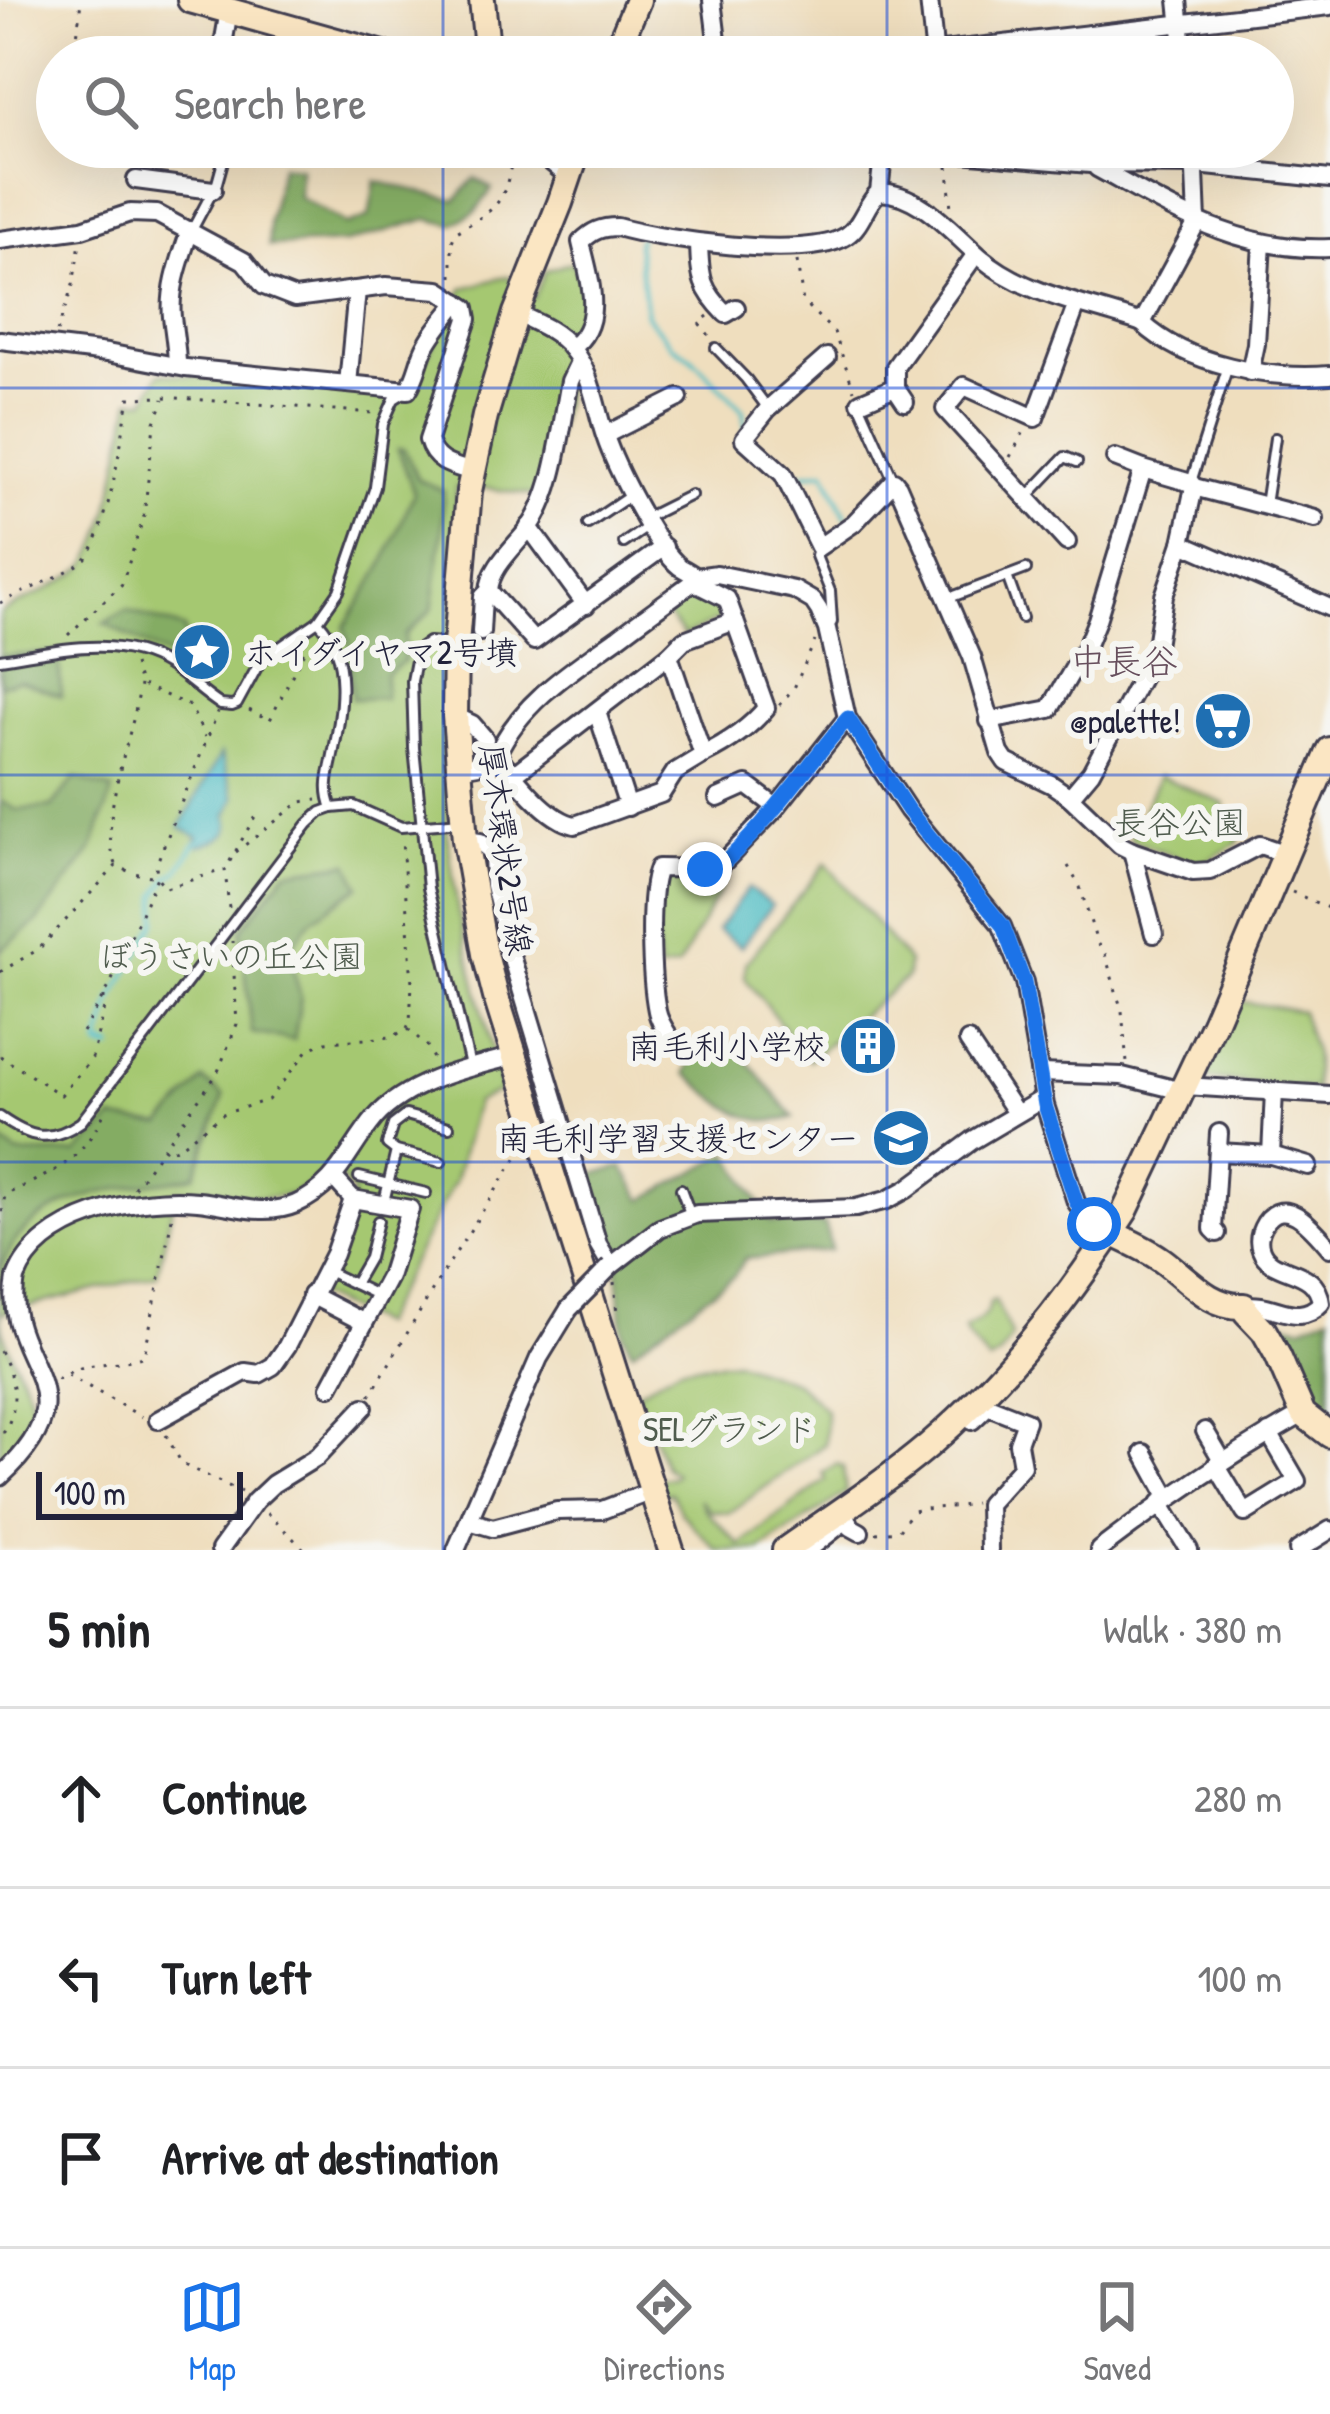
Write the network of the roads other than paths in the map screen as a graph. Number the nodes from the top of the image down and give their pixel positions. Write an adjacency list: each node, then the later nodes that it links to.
1 (190, 0): 8 (street)
2 (482, 0): 12 (street)
3 (638, 0): 13 (street)
4 (712, 0): 14 (street)
5 (928, 0): 15 (street)
6 (1178, 0): 9 (street)
7 (1330, 7): 9 (street)
8 (229, 10): 10 (street); 11 (street)
9 (1180, 24): 16 (street); 17 (street)
10 (224, 36)
11 (320, 36)
12 (486, 36)
13 (623, 36)
14 (716, 36)
15 (932, 36)
16 (1085, 36)
17 (1181, 36)
18 (222, 168): 28 (lane)
19 (558, 168): 25 (street)
20 (571, 168): 25 (street, 厚木環状2号線)
21 (882, 168): 29 (street)
22 (1097, 168): 30 (street)
23 (1196, 168): 30 (street)
24 (1266, 168): 26 (street)
25 (568, 176): 41 (street, 厚木環状2号線)
26 (1330, 179)
27 (136, 180): 28 (street)
28 (213, 190): 31 (lane)
29 (879, 192): 33 (street); 36 (street)
30 (1197, 222): 34 (street); 42 (street)
31 (190, 230): 32 (street); 37 (street); 48 (street)
32 (0, 240)
33 (699, 243): 40 (street); 45 (street)
34 (1262, 243): 35 (street); 51 (street)
35 (1330, 248)
36 (976, 254): 39 (street); 55 (street)
37 (357, 290): 38 (street); 53 (street)
38 (455, 299): 54 (street); 63 (street)
39 (1077, 304): 42 (street); 68 (street)
40 (728, 308)
41 (516, 313): 45 (street); 63 (street, 厚木環状2号線)
42 (1142, 323): 50 (street)
43 (0, 340): 48 (street)
44 (716, 348): 47 (lane)
45 (575, 355): 58 (street); 73 (street)
46 (827, 357): 57 (street)
47 (724, 358): 49 (lane); 57 (lane)
48 (177, 366): 53 (street)
49 (716, 366)
50 (1228, 366): 51 (street); 65 (lane)
51 (1250, 372): 52 (street)
52 (1330, 376)
53 (348, 384): 54 (street)
54 (408, 390): 87 (lane)
55 (860, 402): 64 (lane)
56 (673, 405): 58 (street)
57 (768, 409): 78 (street)
58 (604, 435): 66 (street)
59 (1275, 438): 69 (lane)
60 (1122, 454): 62 (street)
61 (1077, 463): 68 (lane)
62 (1142, 469): 65 (street); 96 (street)
63 (473, 472): 91 (street, 厚木環状2号線)
64 (894, 481): 78 (street); 83 (street)
65 (1192, 485): 69 (street); 76 (street)
66 (633, 494): 71 (street); 72 (lane)
67 (691, 495): 71 (lane)
68 (1026, 498): 74 (street)
69 (1264, 505): 70 (street)
70 (1315, 519)
71 (648, 522): 75 (lane); 77 (street)
72 (588, 524)
73 (529, 527): 82 (street); 84 (street)
74 (1063, 533)
75 (624, 543)
76 (1182, 543): 85 (street); 101 (street)
77 (664, 547): 81 (street); 84 (street)
78 (819, 547): 89 (lane)
79 (1027, 569): 80 (lane)
80 (1007, 576): 83 (lane); 86 (lane)
81 (694, 579): 88 (street); 89 (street); 99 (street)
82 (489, 591): 84 (street); 90 (street)
83 (948, 598): 96 (street)
84 (586, 605)
85 (1330, 608)
86 (1022, 618)
87 (318, 620): 93 (lane); 103 (lane)
88 (735, 620): 92 (street); 98 (street)
89 (826, 627): 95 (street)
90 (482, 632)
91 (457, 644): 106 (lane); 107 (street, 厚木環状2号線)
92 (669, 655): 94 (street); 98 (street)
93 (0, 658)
94 (597, 712): 99 (street); 104 (street)
95 (848, 718): 105 (street); 115 (street)
96 (989, 721): 101 (street)
97 (1330, 750): 100 (street)
98 (703, 755): 104 (street)
99 (513, 775): 104 (street)
100 (1322, 788): 108 (street)
101 (1070, 797): 109 (street)
102 (718, 798): 105 (street)
103 (330, 803): 106 (lane); 121 (lane)
104 (628, 806)
105 (776, 807): 112 (street)
106 (421, 825): 107 (lane); 114 (lane)
107 (464, 831): 113 (street, 厚木環状2号線); 138 (street)
108 (1286, 854): 109 (street); 116 (street)
109 (1132, 864): 110 (street)
110 (1151, 925)
111 (968, 1041): 120 (street)
112 (674, 1044)
113 (515, 1056): 114 (street); 156 (street, 厚木環状2号線)
114 (470, 1068): 128 (street)
115 (1041, 1072): 116 (street); 119 (street)
116 (1185, 1086): 117 (street); 135 (street)
117 (1274, 1091): 118 (street); 124 (street)
118 (1330, 1095)
119 (1044, 1098): 120 (street); 135 (street)
120 (1016, 1113): 134 (street)
121 (0, 1117)
122 (448, 1126): 123 (lane)
123 (396, 1151): 125 (lane); 129 (lane)
124 (1270, 1155): 126 (street); 136 (street)
125 (441, 1162)
126 (1308, 1166)
127 (359, 1177): 129 (lane)
128 (334, 1178): 132 (street); 155 (street)
129 (388, 1184): 131 (lane); 133 (lane)
130 (681, 1190): 134 (lane)
131 (426, 1193)
132 (353, 1199): 133 (street); 139 (street)
133 (381, 1213): 140 (lane); 142 (street)
134 (692, 1216): 138 (street)
135 (1111, 1233): 143 (street); 158 (street)
136 (1217, 1233)
137 (1330, 1248): 143 (street)
138 (610, 1266): 159 (street, bridge)
139 (325, 1270): 140 (lane); 141 (street)
140 (354, 1284): 142 (lane)
141 (311, 1295): 144 (street); 148 (street)
142 (380, 1296): 144 (street)
143 (1244, 1306): 147 (street)
144 (363, 1322): 145 (street)
145 (330, 1387)
146 (364, 1407): 161 (street)
147 (1303, 1414): 151 (street); 152 (street)
148 (158, 1420)
149 (972, 1421): 166 (street)
150 (1205, 1432): 154 (street)
151 (1268, 1433): 154 (street); 154 (street)
152 (1330, 1435)
153 (1144, 1453): 157 (street)
154 (1219, 1463): 157 (street)
155 (0, 1477)
156 (652, 1490): 159 (street); 163 (street, 厚木環状2号線)
157 (1164, 1500): 167 (street); 168 (street)
158 (850, 1520): 164 (street); 165 (street)
159 (469, 1521): 162 (street)
160 (1330, 1530): 169 (street)
161 (220, 1550)
162 (456, 1550)
163 (671, 1550)
164 (785, 1550)
165 (808, 1550)
166 (989, 1550)
167 (1099, 1550)
168 (1190, 1550)
169 (1298, 1550)

